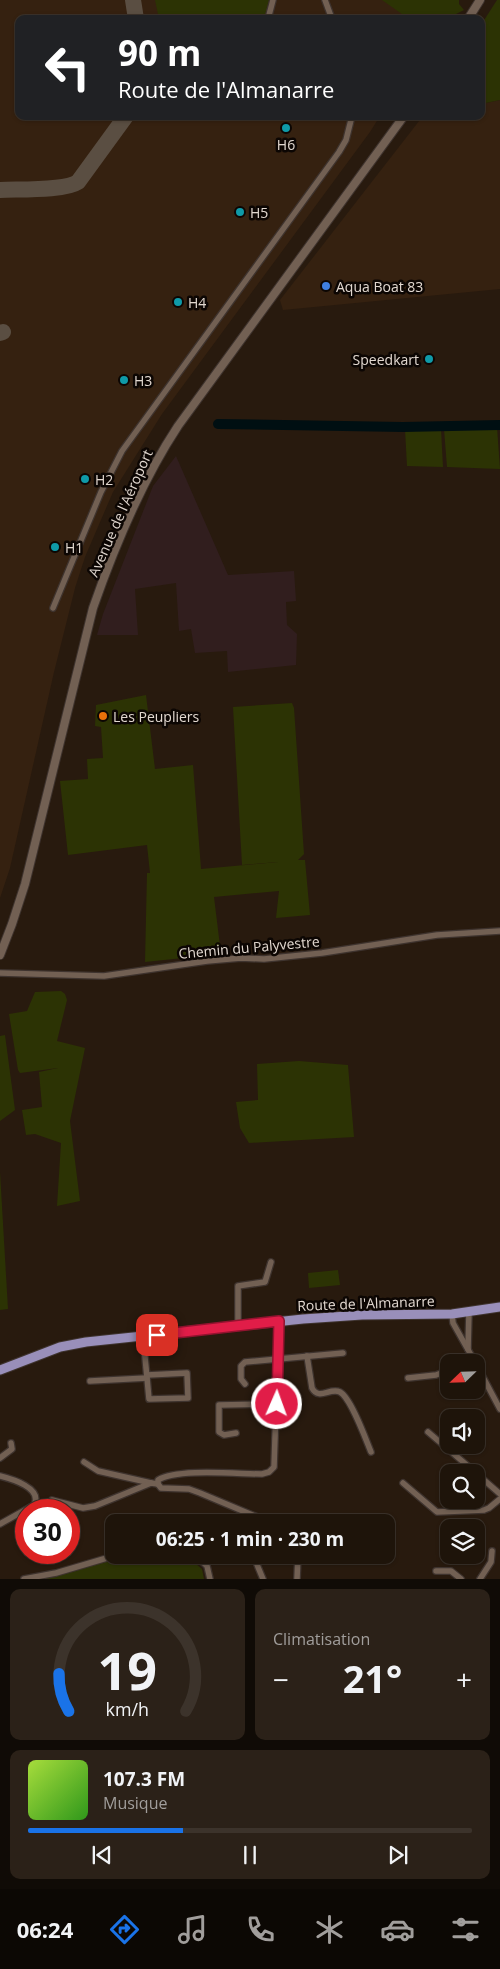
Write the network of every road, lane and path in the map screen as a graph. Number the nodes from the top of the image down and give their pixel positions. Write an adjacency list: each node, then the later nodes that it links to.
1 (273, 0): 4 (street)
2 (325, 0): 5 (street)
3 (480, 0): 6 (main road)
4 (269, 15)
5 (331, 15)
6 (471, 15)
7 (351, 120): 9 (street)
8 (401, 120): 11 (main road, Avenue de l'Aéroport)
9 (53, 608)
10 (500, 931): 12 (street, Chemin du Palyvestre)
11 (0, 955)
12 (0, 973)
13 (271, 1262): 18 (street)
14 (500, 1307): 15 (main road, Route de l'Almanarre)
15 (469, 1312): 16 (main road, Route de l'Almanarre); 20 (street)
16 (452, 1314): 17 (main road, Route de l'Almanarre); 20 (street)
17 (279, 1321): 18 (main road, Route de l'Almanarre); 24 (street)
18 (238, 1325): 19 (main road, Route de l'Almanarre)
19 (143, 1336): 25 (main road, Route de l'Almanarre); 27 (street)
20 (468, 1349): 22 (street)
21 (343, 1353): 23 (street)
22 (471, 1354)
23 (307, 1356): 24 (street); 38 (street)
24 (278, 1358): 31 (street); 32 (street)
25 (0, 1370)
26 (440, 1373): 28 (street)
27 (147, 1376): 27 (street); 30 (street)
28 (408, 1378)
29 (485, 1380): 33 (street)
30 (90, 1381)
31 (245, 1384)
32 (277, 1404): 35 (street); 47 (street)
33 (500, 1409)
34 (428, 1432): 36 (street)
35 (236, 1433)
36 (440, 1442)
37 (11, 1443): 40 (street)
38 (371, 1452)
39 (454, 1454): 42 (street)
40 (0, 1458)
41 (84, 1462): 45 (street)
42 (465, 1464)
43 (0, 1476): 52 (street)
44 (485, 1481): 48 (street)
45 (151, 1483): 47 (street); 50 (street)
46 (403, 1483): 49 (street)
47 (158, 1484): 51 (street)
48 (500, 1494)
49 (500, 1499)
50 (80, 1507)
51 (250, 1514)
52 (0, 1524)
53 (492, 1551): 64 (street)
54 (105, 1559): 59 (street)
55 (205, 1564): 60 (street)
56 (257, 1564): 61 (street)
57 (298, 1564): 62 (street)
58 (436, 1571): 63 (street)
59 (24, 1579)
60 (210, 1579)
61 (263, 1579)
62 (297, 1579)
63 (461, 1579)
64 (480, 1579)

